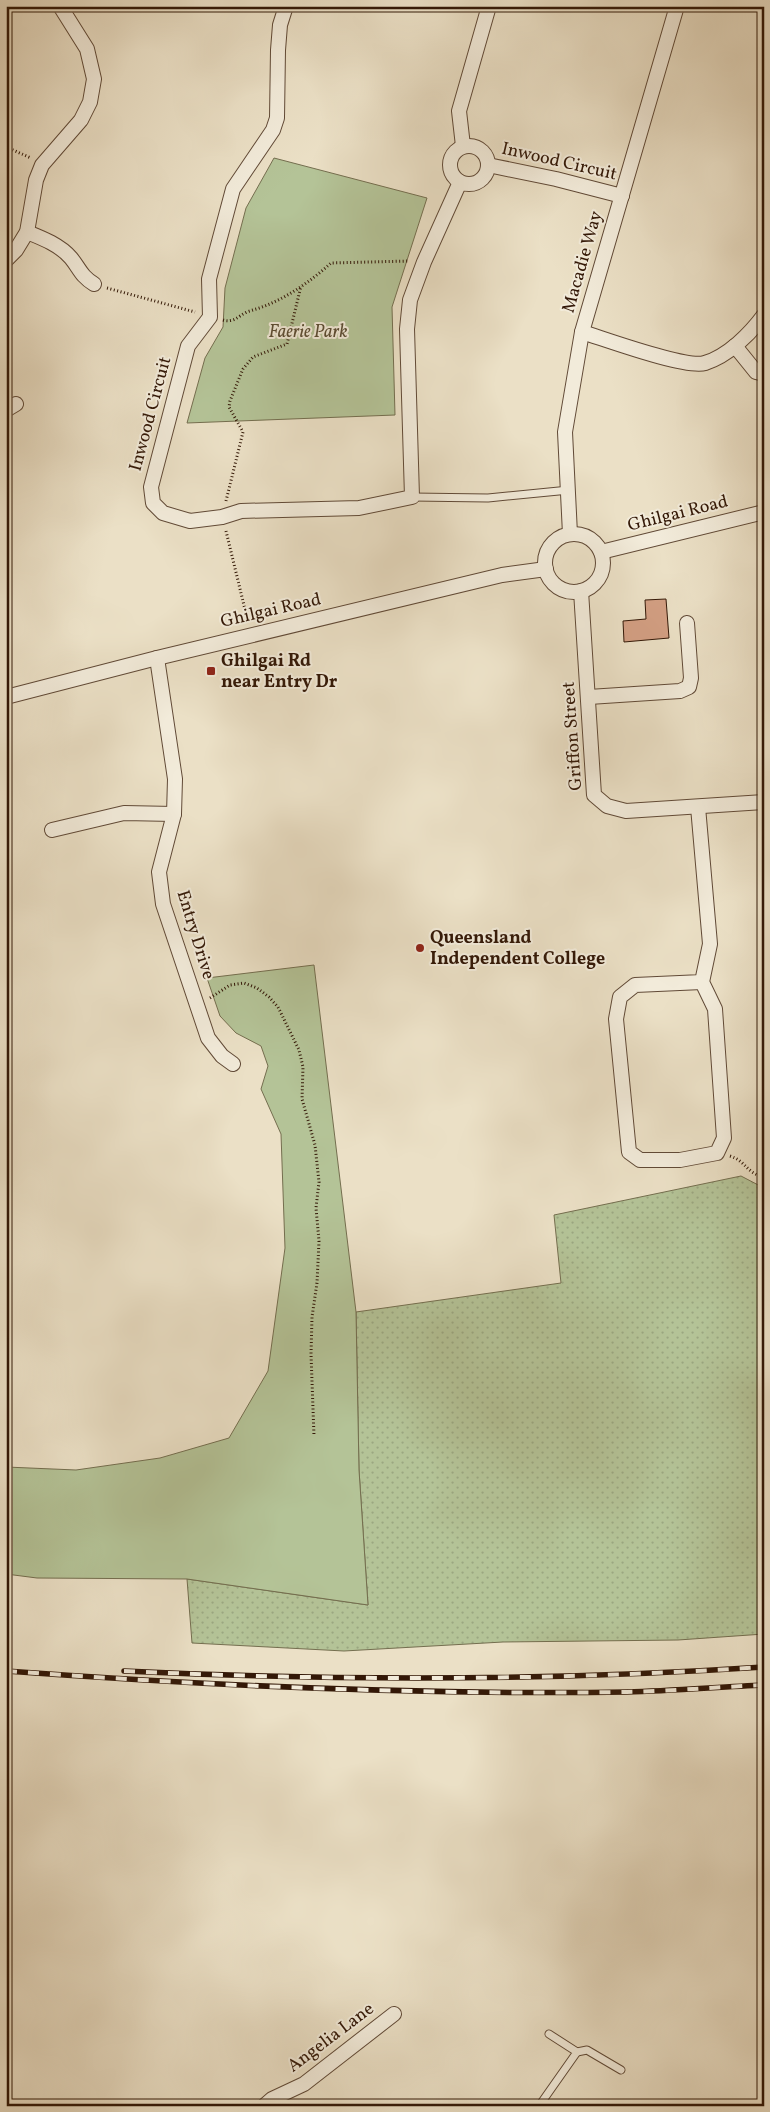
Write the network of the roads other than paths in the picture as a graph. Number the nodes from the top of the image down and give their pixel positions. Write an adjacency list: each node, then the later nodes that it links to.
1 (60, 6): 9 (street)
2 (286, 6): 17 (street, Inwood Circuit)
3 (489, 6): 5 (street)
4 (677, 6): 8 (street, Macadie Way)
5 (463, 146): 6 (street, Inwood Circuit); 7 (street)
6 (488, 165): 7 (street, Inwood Circuit); 8 (street, Inwood Circuit)
7 (460, 182): 17 (street)
8 (622, 196): 13 (street, Macadie Way)
9 (27, 232): 10 (street); 11 (street)
10 (6, 260)
11 (94, 284)
12 (764, 315): 14 (street)
13 (582, 332): 14 (street); 16 (street, Macadie Way)
14 (735, 346): 15 (street)
15 (764, 374)
16 (569, 490): 17 (lane); 19 (street, Macadie Way)
17 (412, 497)
18 (764, 512): 20 (street, Ghilgai Road)
19 (570, 534): 20 (street); 21 (street)
20 (601, 552): 22 (street)
21 (546, 570): 22 (street); 24 (street, Ghilgai Road)
22 (581, 591): 26 (street, Griffon Street)
23 (687, 623): 26 (street)
24 (157, 658): 25 (street, Ghilgai Road); 29 (street, Entry Drive)
25 (6, 697)
26 (589, 697): 28 (street, Griffon Street)
27 (764, 802): 28 (street, Griffon Street)
28 (698, 807): 31 (street)
29 (174, 814): 30 (street); 32 (street, Entry Drive)
30 (52, 830)
31 (702, 982): 31 (street)
32 (233, 1064)
33 (394, 2014): 37 (street, Angelia Lane)
34 (549, 2034): 35 (lane)
35 (577, 2052): 36 (lane); 38 (lane)
36 (621, 2070)
37 (264, 2106)
38 (539, 2106)

